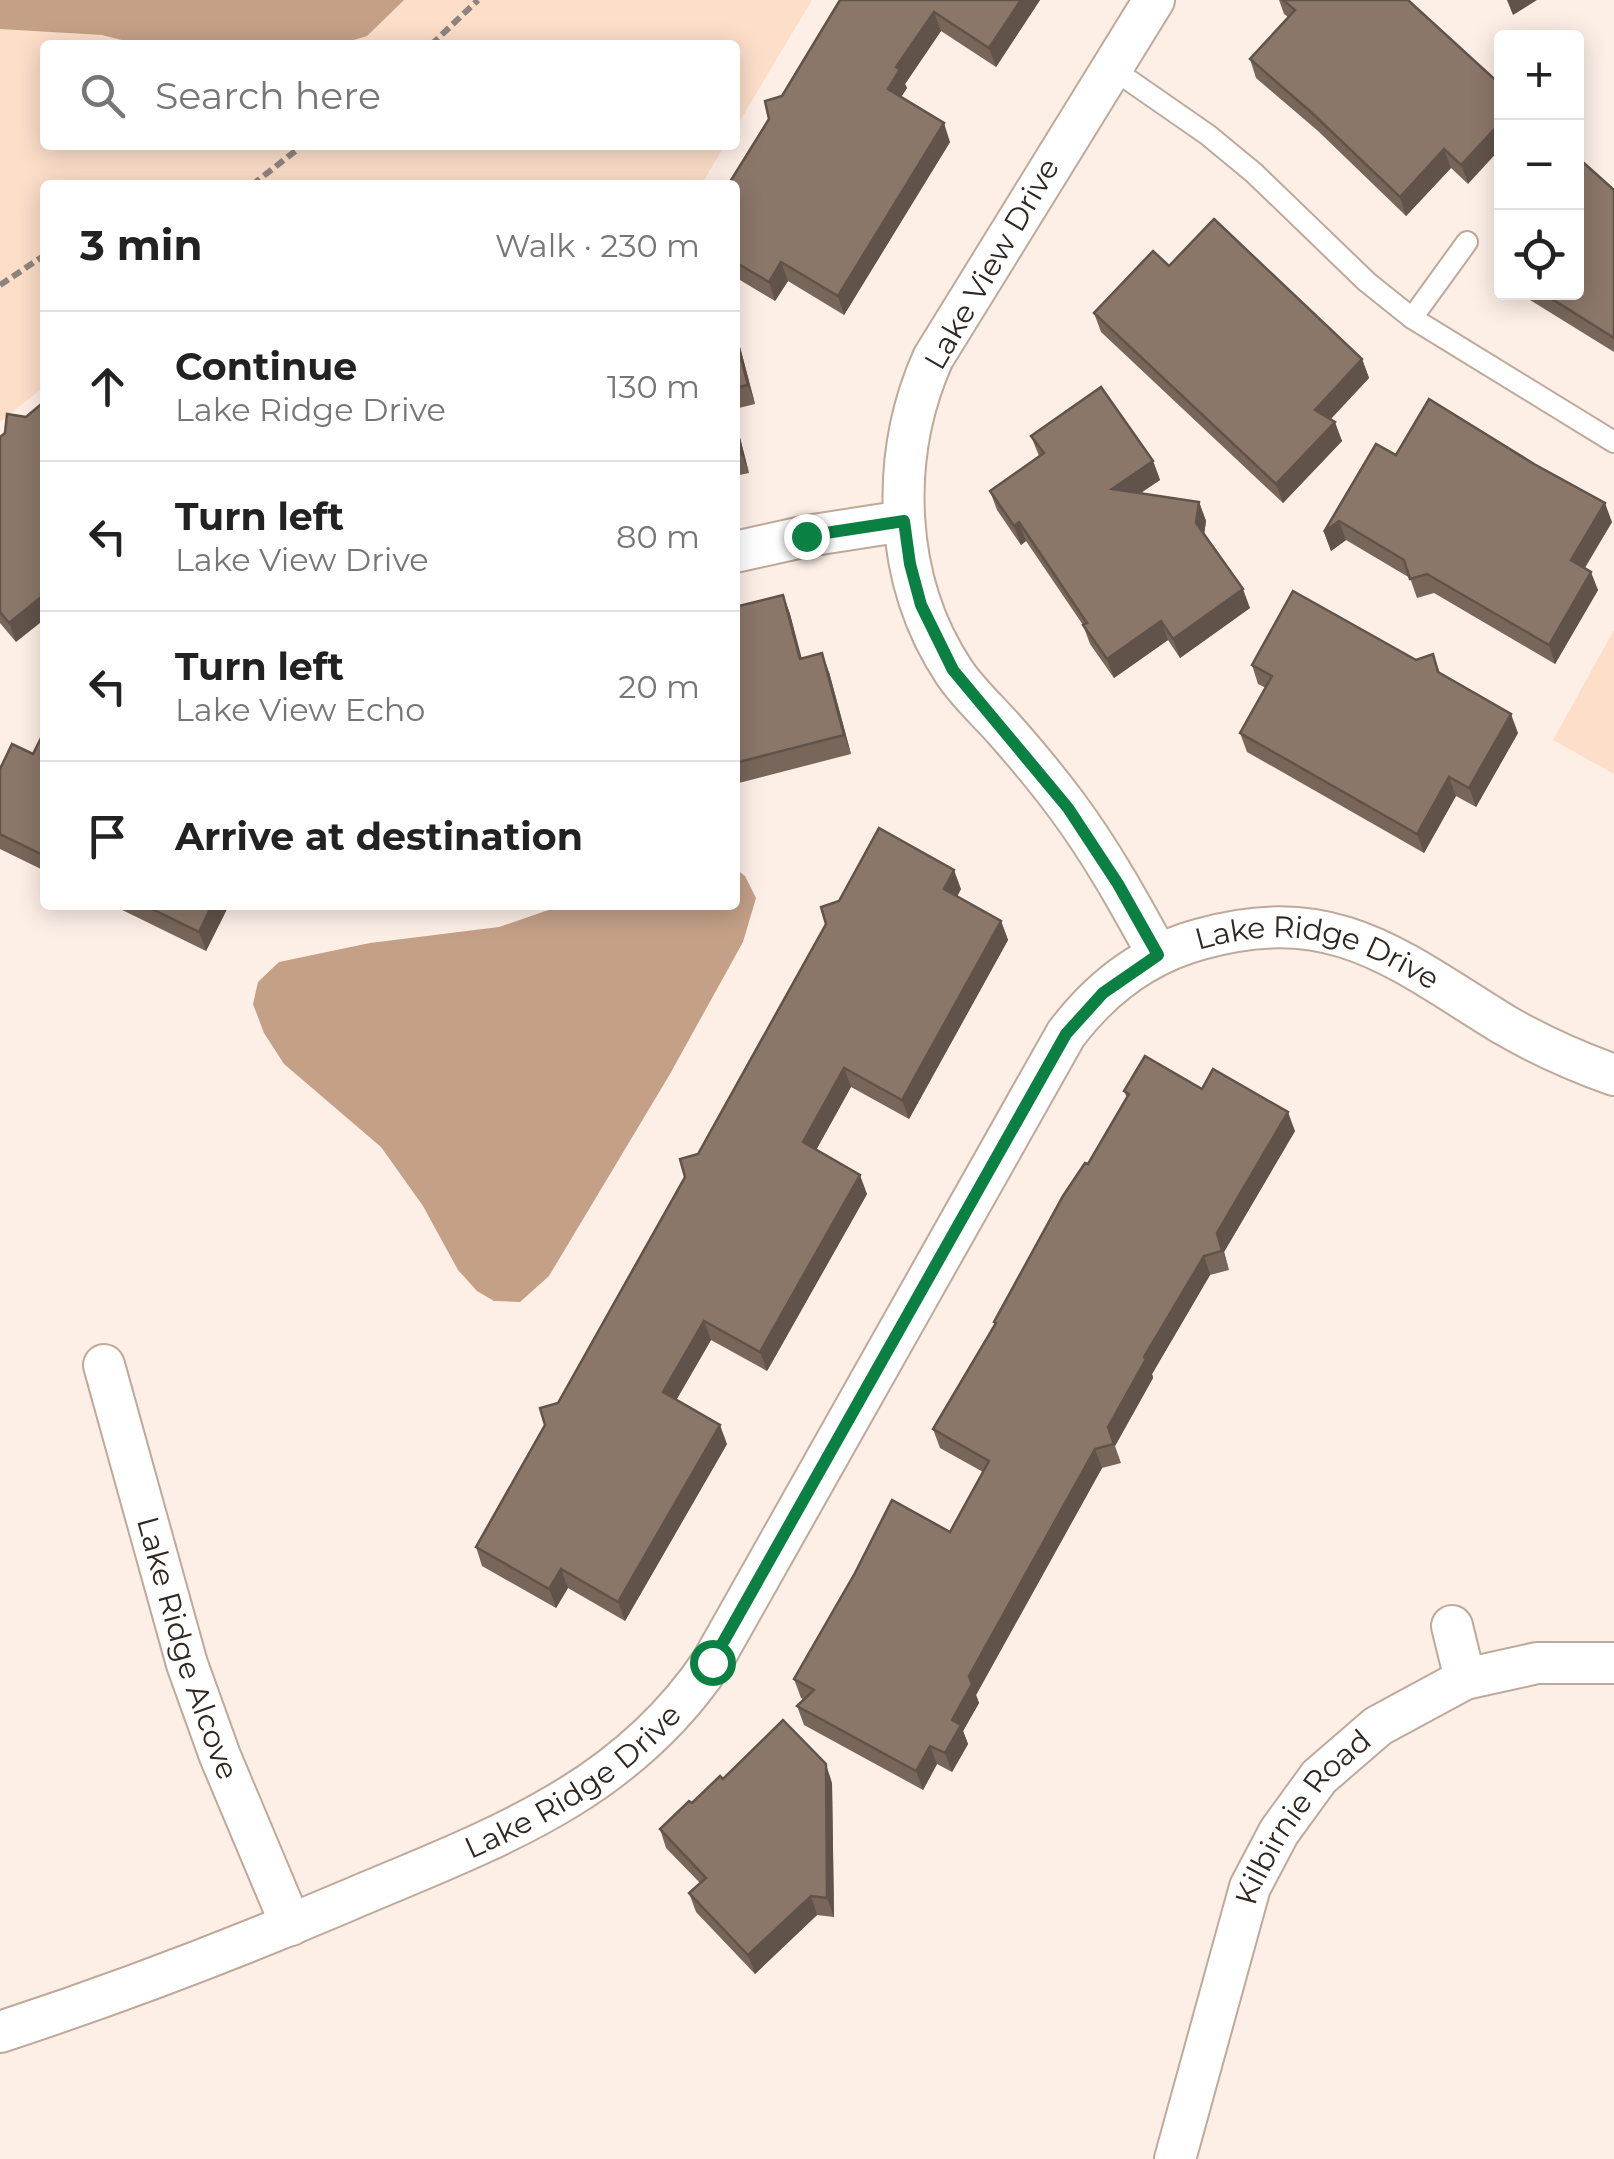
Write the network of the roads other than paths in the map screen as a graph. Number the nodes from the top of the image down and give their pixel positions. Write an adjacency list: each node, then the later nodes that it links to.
1 (1154, 0): 2 (street, Lake View Drive)
2 (1110, 67): 4 (lane); 6 (street, Lake View Drive)
3 (1466, 242): 4 (lane)
4 (1412, 318): 5 (lane)
5 (1614, 442)
6 (904, 521): 7 (street); 8 (street, Lake View Drive)
7 (740, 551)
8 (1158, 955): 9 (street, Lake Ridge Drive); 14 (street, Lake Ridge Drive)
9 (1614, 1075)
10 (104, 1365): 14 (street, Lake Ridge Alcove)
11 (1452, 1626): 13 (street)
12 (1614, 1662): 13 (street, Kilbirnie Road)
13 (1465, 1679): 16 (street, Kilbirnie Road)
14 (291, 1924): 15 (street, Lake Ridge Drive)
15 (0, 2032)
16 (1175, 2159)

